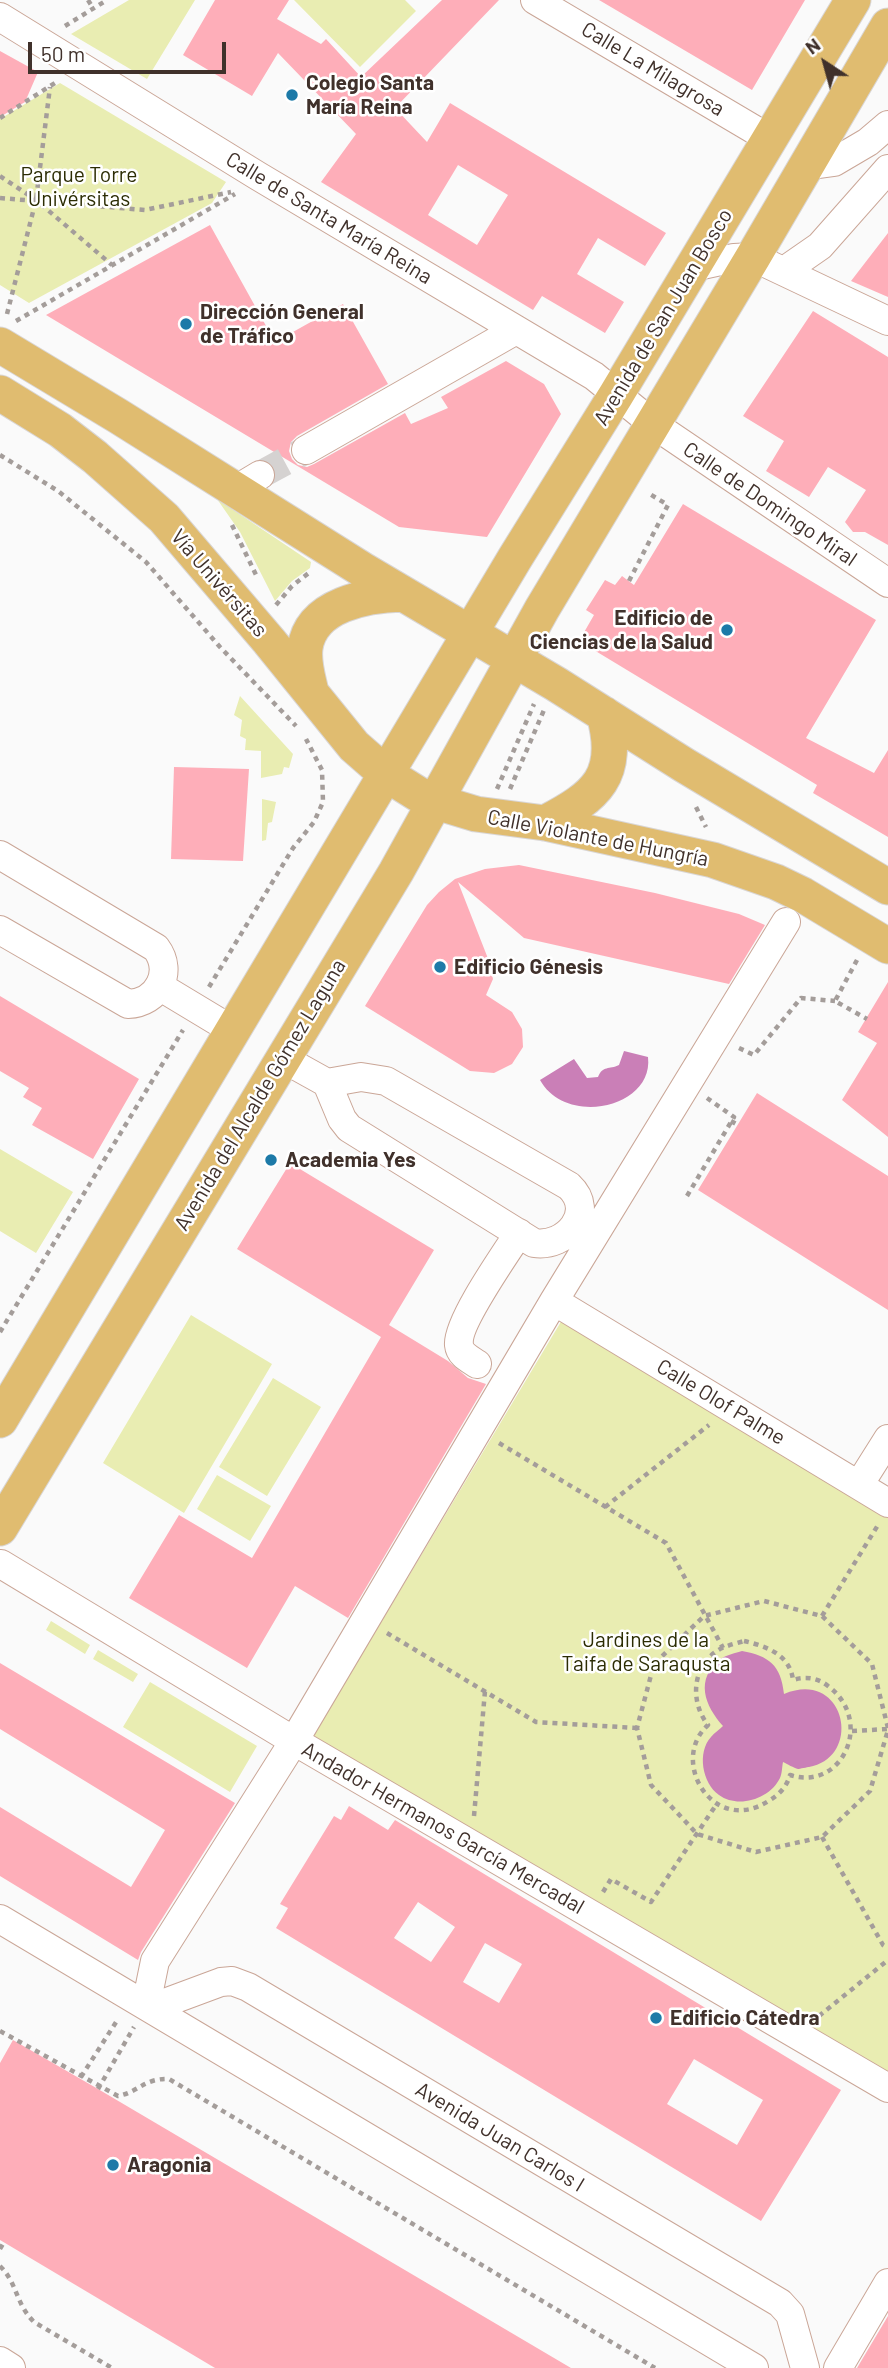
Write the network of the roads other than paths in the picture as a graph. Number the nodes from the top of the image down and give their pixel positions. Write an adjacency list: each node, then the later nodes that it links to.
1 (535, 0): 6 (street, Calle La Milagrosa)
2 (853, 0): 6 (main road, Avenida de San Juan Bosco)
3 (0, 17): 13 (street, Calle de Santa María Reina)
4 (888, 26): 7 (main road)
5 (888, 125): 7 (street)
6 (770, 139): 10 (main road, Avenida de San Juan Bosco)
7 (805, 166): 9 (main road)
8 (888, 169): 9 (street)
9 (768, 264): 10 (street); 11 (street); 16 (main road)
10 (693, 267): 15 (main road, Avenida de San Juan Bosco)
11 (888, 321)
12 (5, 328): 19 (main road)
13 (516, 330): 15 (street, Calle de Santa María Reina); 17 (street)
14 (0, 393): 21 (main road, Vía Univérsitas)
15 (616, 395): 16 (street, Calle de Santa María Reina); 20 (main road, Avenida de San Juan Bosco)
16 (653, 424): 18 (street, Calle de Domingo Miral); 20 (main road)
17 (306, 450)
18 (888, 583)
19 (403, 594): 20 (main road); 21 (main road)
20 (494, 647): 22 (main road); 23 (main road); 24 (main road, Avenida del Alcalde Gómez Laguna)
21 (311, 692): 23 (main road, Vía Univérsitas)
22 (604, 714): 25 (main road); 27 (main road)
23 (386, 774): 24 (main road, Vía Univérsitas); 32 (main road)
24 (426, 798): 25 (main road, Calle Violante de Hungría); 33 (main road, Avenida del Alcalde Gómez Laguna)
25 (545, 823): 30 (main road, Calle Violante de Hungría)
26 (0, 855): 31 (street)
27 (888, 887)
28 (786, 922): 36 (street)
29 (0, 930): 31 (street)
30 (888, 946)
31 (159, 986): 32 (street)
32 (232, 1030): 38 (main road)
33 (282, 1058): 34 (street); 42 (main road, Avenida del Alcalde Gómez Laguna)
34 (327, 1083): 35 (street); 35 (street)
35 (519, 1233): 37 (street)
36 (554, 1301): 40 (street, Calle Olof Palme); 44 (street)
37 (477, 1364)
38 (0, 1420)
39 (888, 1439): 40 (street)
40 (859, 1485): 41 (street, Calle Olof Palme)
41 (884, 1512)
42 (0, 1528)
43 (1, 1564): 44 (street, Andador Hermanos García Mercadal)
44 (294, 1741): 46 (street); 47 (street, Andador Hermanos García Mercadal)
45 (0, 1919): 46 (street)
46 (149, 2006): 51 (street); 52 (street, Avenida Juan Carlos I)
47 (888, 2088)
48 (888, 2283): 53 (street)
49 (0, 2361): 50 (street)
50 (11, 2368)
51 (754, 2368)
52 (805, 2368)
53 (838, 2368)

